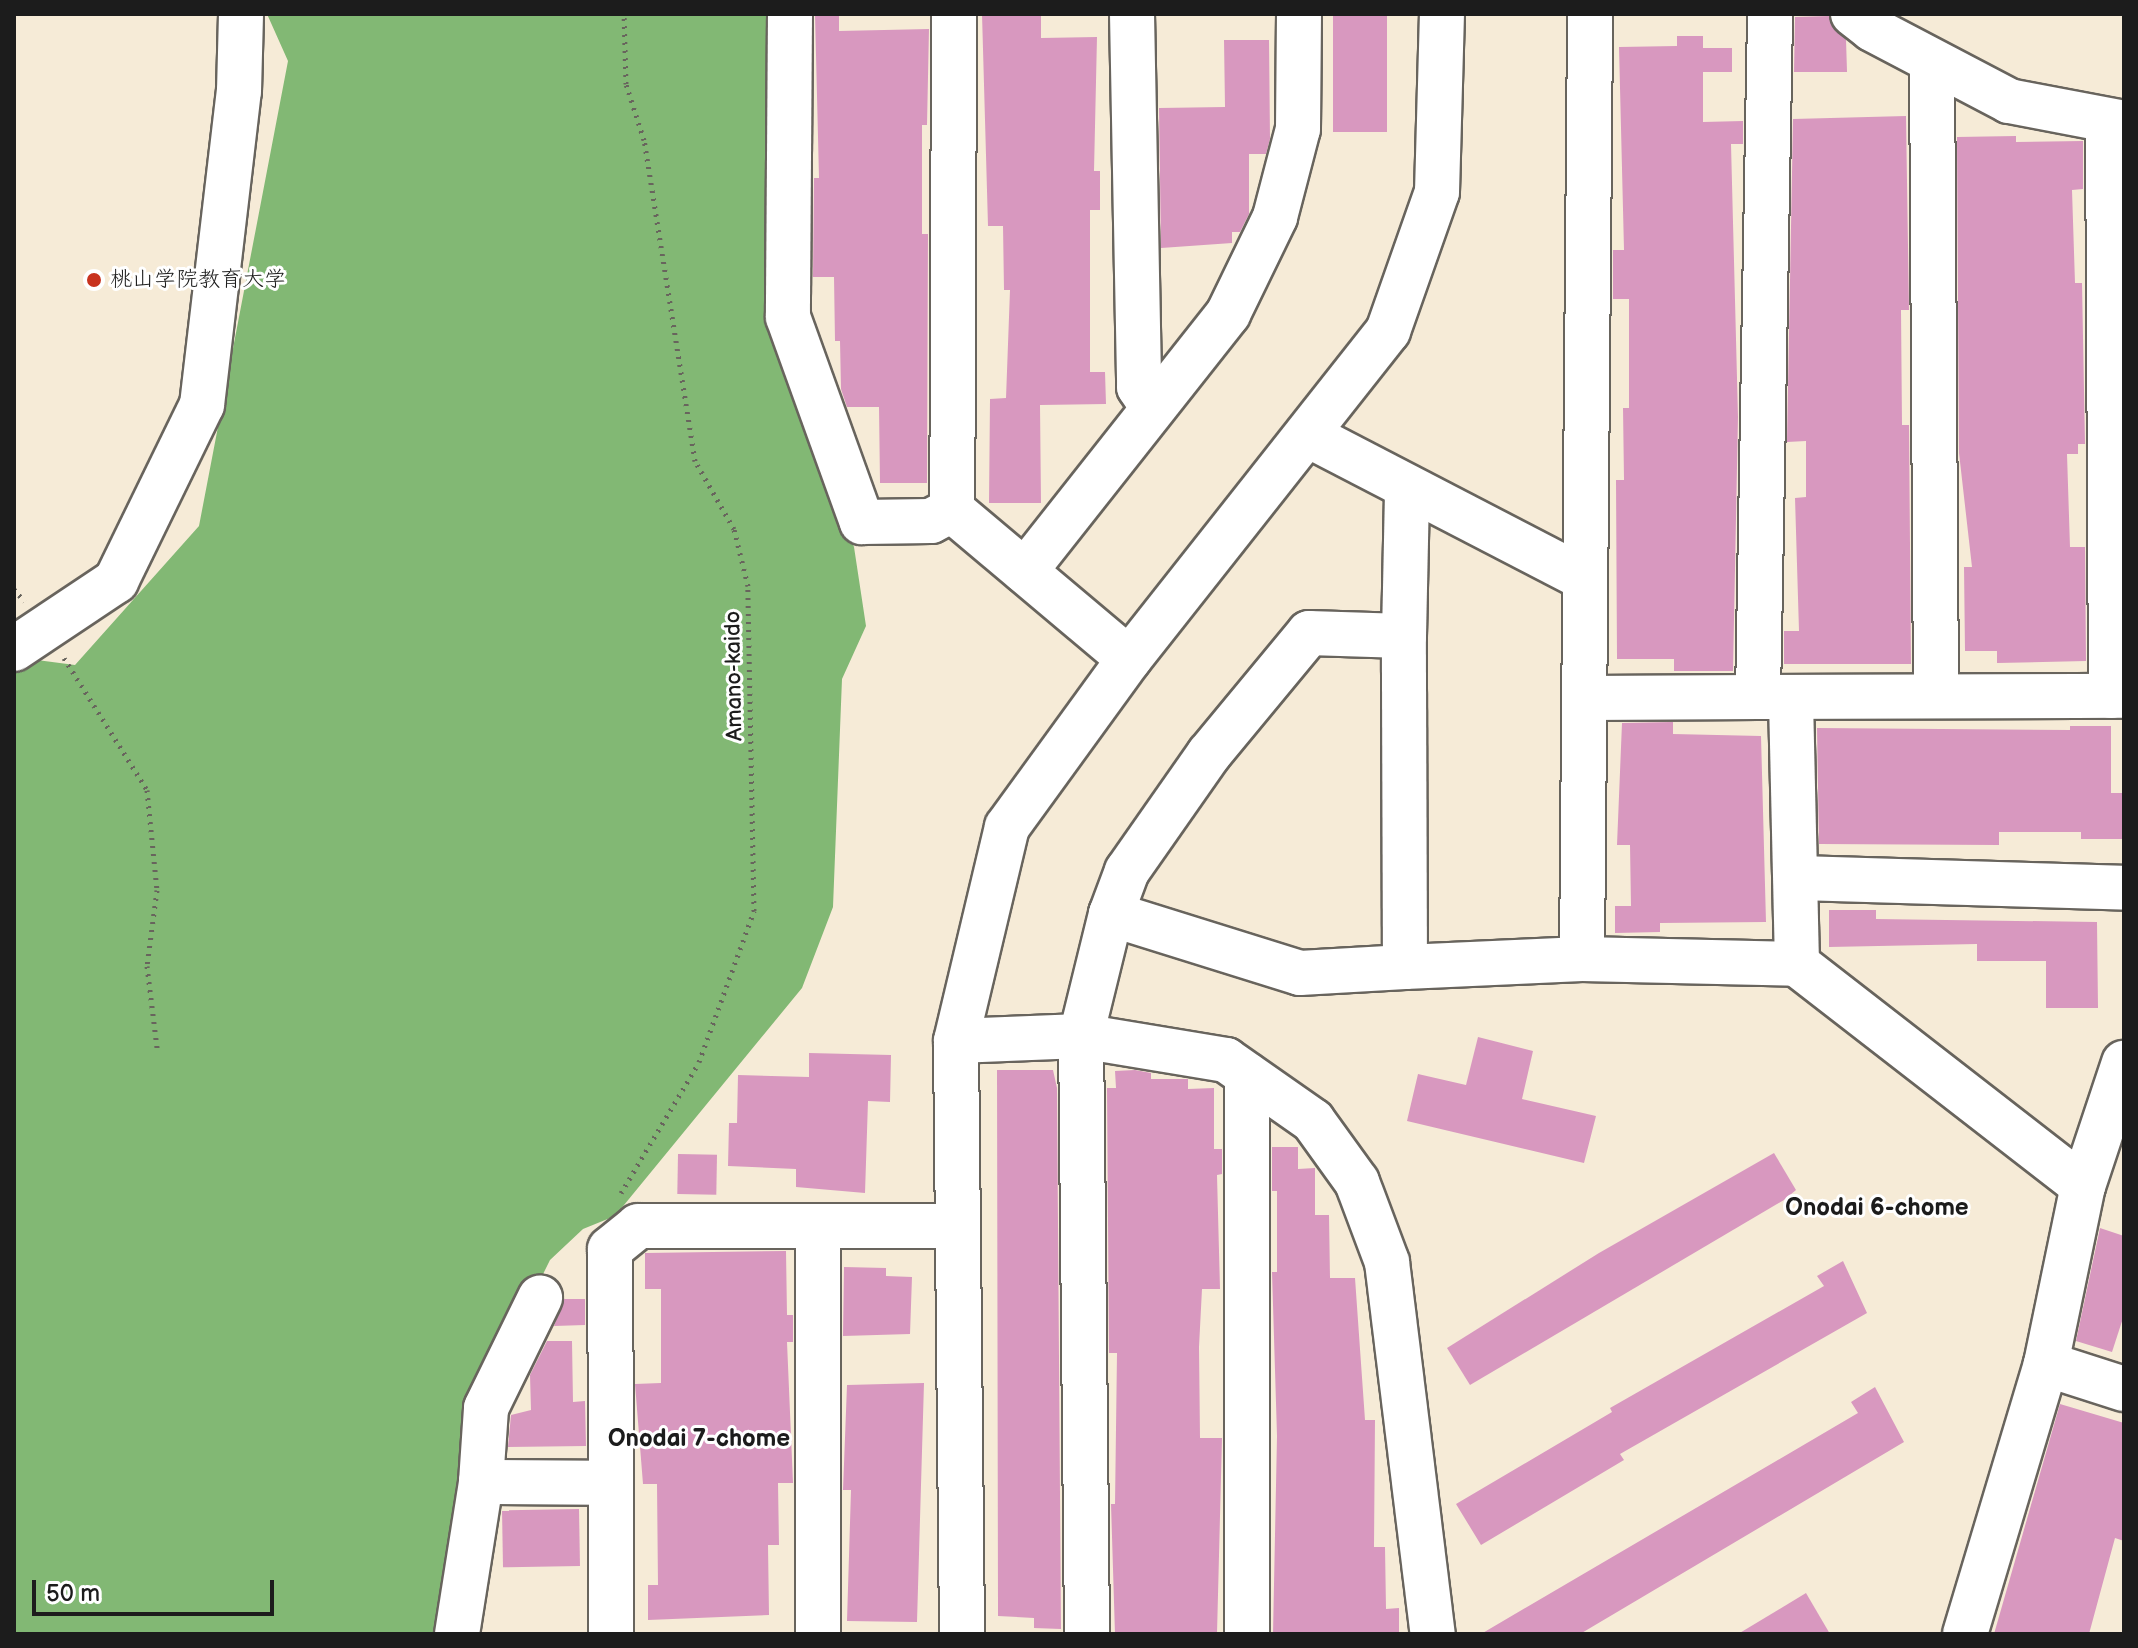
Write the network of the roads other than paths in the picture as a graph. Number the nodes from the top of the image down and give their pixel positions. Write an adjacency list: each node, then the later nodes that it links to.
1 (241, 14): 19 (street)
2 (790, 14): 15 (street)
3 (954, 14): 15 (street)
4 (1132, 14): 12 (street)
5 (1299, 14): 12 (street)
6 (1442, 14): 13 (street)
7 (1590, 14): 17 (street)
8 (1770, 14): 23 (street)
9 (1853, 14): 10 (street)
10 (1932, 62): 11 (street); 21 (street)
11 (2116, 122): 22 (street)
12 (1153, 408): 16 (street)
13 (1310, 436): 14 (street); 20 (street)
14 (1407, 491): 17 (street); 18 (street)
15 (952, 510): 16 (street)
16 (1025, 571): 20 (street)
17 (1582, 577): 24 (street)
18 (1404, 636): 27 (street); 30 (street)
19 (29, 637)
20 (1129, 659): 32 (street)
21 (1936, 696): 22 (street); 23 (street)
22 (2118, 696)
23 (1775, 697): 24 (street); 25 (street)
24 (1588, 698): 28 (street)
25 (1796, 878): 26 (street); 29 (street)
26 (2124, 888)
27 (1111, 914): 30 (street); 31 (street)
28 (1582, 959): 29 (street); 30 (street)
29 (1797, 964): 35 (street)
30 (1405, 967)
31 (1081, 1036): 32 (street); 34 (street); 47 (street)
32 (956, 1041): 36 (street)
33 (2124, 1063): 35 (street)
34 (1247, 1075): 48 (street); 49 (street)
35 (2083, 1186): 39 (street)
36 (957, 1226): 37 (street); 46 (street)
37 (818, 1227): 42 (street); 45 (street)
38 (540, 1298): 41 (street)
39 (2046, 1364): 40 (street); 50 (street)
40 (2124, 1389)
41 (481, 1482): 42 (street); 43 (street)
42 (611, 1483): 44 (street)
43 (457, 1634)
44 (611, 1634)
45 (818, 1634)
46 (962, 1634)
47 (1087, 1634)
48 (1247, 1634)
49 (1433, 1634)
50 (1965, 1634)

